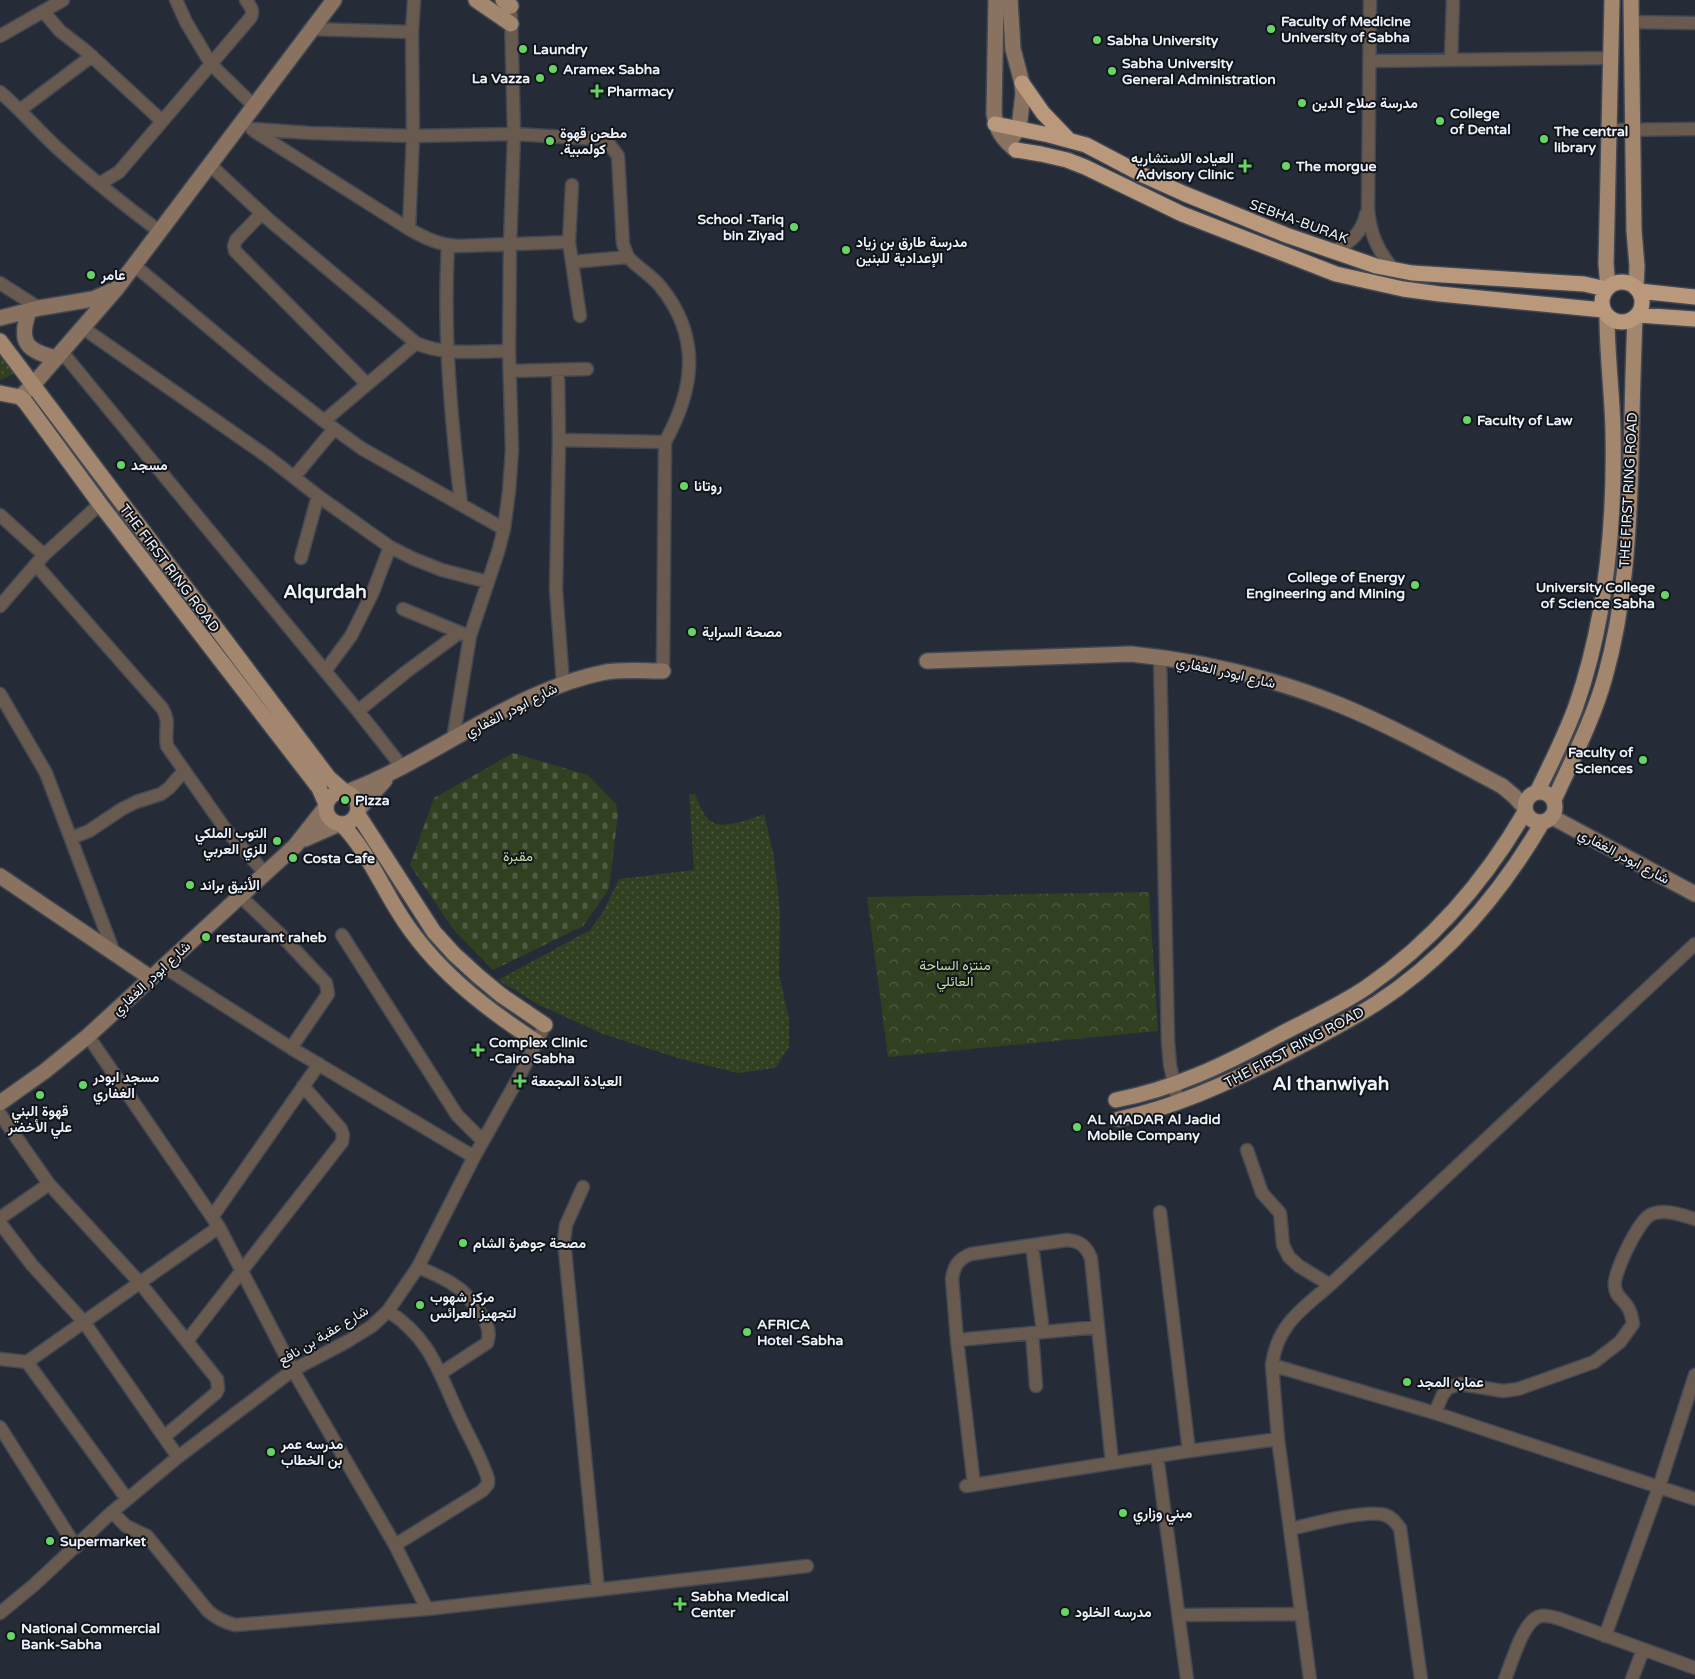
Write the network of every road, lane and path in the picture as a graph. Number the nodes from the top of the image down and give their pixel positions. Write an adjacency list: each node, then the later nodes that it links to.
1 (64, 0): 14 (street)
2 (176, 0): 25 (street)
3 (246, 0): 25 (street)
4 (334, 0): 18 (street)
5 (414, 0): 19 (street)
6 (476, 0): 17 (main road)
7 (996, 0): 31 (street)
8 (1010, 0): 26 (street)
9 (1370, 0): 24 (street)
10 (1453, 0): 23 (street)
11 (1612, 0): 22 (main road)
12 (1631, 0): 15 (main road)
13 (508, 2): 17 (street)
14 (43, 11): 20 (street); 21 (street)
15 (1631, 22): 16 (street); 34 (main road)
16 (1695, 23)
17 (511, 24): 37 (street)
18 (310, 29): 19 (street); 28 (street)
19 (412, 32): 38 (street)
20 (0, 36)
21 (92, 56): 29 (street); 30 (street)
22 (1611, 58): 23 (street); 36 (main road)
23 (1451, 60): 24 (street)
24 (1370, 61): 44 (street)
25 (211, 64): 28 (street); 30 (street)
26 (1022, 83): 33 (street); 39 (highway)
27 (0, 92): 29 (street)
28 (254, 106): 32 (street)
29 (20, 110): 42 (street)
30 (162, 121): 42 (street)
31 (995, 124): 33 (highway, SEBHA-BURAK); 40 (street)
32 (246, 127): 38 (street); 41 (street); 46 (street)
33 (1019, 128): 39 (highway, SEBHA-BURAK); 40 (street)
34 (1632, 129): 35 (street); 36 (street); 59 (main road)
35 (1695, 129)
36 (1610, 130): 58 (main road)
37 (514, 134): 38 (street); 50 (street); 52 (street)
38 (413, 136): 46 (street)
39 (1069, 140): 51 (highway, SEBHA-BURAK)
40 (1012, 147): 62 (highway)
41 (210, 165): 45 (street); 47 (street)
42 (99, 184): 47 (street)
43 (572, 185): 48 (street)
44 (1368, 209): 51 (street); 55 (street)
45 (262, 213): 69 (street); 76 (street)
46 (409, 229): 49 (street)
47 (159, 232): 54 (street)
48 (570, 242): 50 (street); 53 (street)
49 (448, 245): 50 (street); 70 (street)
50 (510, 245): 71 (street)
51 (1333, 251): 55 (highway, SEBHA-BURAK)
52 (628, 257): 53 (street); 82 (street)
53 (572, 262): 63 (street)
54 (134, 265): 57 (street); 80 (street)
55 (1393, 268): 58 (highway, SEBHA-BURAK)
56 (0, 282): 61 (street)
57 (117, 288): 61 (street); 67 (street)
58 (1607, 288): 59 (highway); 62 (highway)
59 (1637, 290): 60 (highway); 64 (highway)
60 (1695, 297)
61 (34, 310): 65 (street); 72 (street)
62 (1605, 313): 64 (highway); 108 (main road, THE FIRST RING ROAD)
63 (580, 316)
64 (1636, 317): 66 (highway); 109 (main road, THE FIRST RING ROAD)
65 (0, 318)
66 (1695, 319)
67 (83, 328): 72 (street); 83 (street)
68 (0, 341): 77 (main road, THE FIRST RING ROAD)
69 (416, 343): 70 (street); 76 (street)
70 (447, 350): 71 (street); 86 (street)
71 (509, 351): 74 (street)
72 (60, 355): 77 (street); 99 (street)
73 (587, 369): 75 (street)
74 (510, 371): 75 (street); 88 (street)
75 (558, 371): 81 (street)
76 (367, 384): 80 (street)
77 (32, 386): 79 (street); 107 (main road, THE FIRST RING ROAD)
78 (0, 393): 79 (main road)
79 (20, 397): 85 (main road, THE FIRST RING ROAD)
80 (329, 425): 83 (street); 86 (street)
81 (559, 440): 82 (street); 100 (street)
82 (665, 442): 98 (street)
83 (294, 477): 84 (street)
84 (318, 496): 89 (street); 90 (street)
85 (100, 504): 91 (street); 110 (main road, THE FIRST RING ROAD)
86 (461, 504): 88 (street)
87 (0, 515): 91 (street)
88 (504, 529): 92 (street)
89 (390, 547): 92 (street); 99 (street)
90 (301, 558)
91 (40, 560): 93 (street); 105 (street)
92 (488, 582): 95 (street)
93 (0, 606)
94 (404, 610): 95 (street)
95 (465, 634): 102 (street); 103 (street)
96 (1160, 657): 97 (street, شارع ابودر الغفاري); 106 (street, شارع ابودر الغفاري); 131 (street)
97 (927, 661)
98 (663, 670): 100 (street, شارع ابودر الغفاري)
99 (324, 671): 102 (street)
100 (563, 684): 103 (street, شارع ابودر الغفاري)
101 (0, 694): 115 (street)
102 (358, 711): 104 (street)
103 (453, 739): 104 (street, شارع ابودر الغفاري)
104 (398, 769): 107 (street, شارع ابودر الغفاري); 112 (street, شارع ابودر الغفاري)
105 (184, 771): 115 (street); 117 (street)
106 (1502, 786): 108 (street, شارع ابودر الغفاري); 111 (street, شارع ابودر الغفاري)
107 (346, 792): 110 (main road); 112 (main road)
108 (1535, 793): 109 (main road); 111 (main road)
109 (1554, 800): 113 (main road)
110 (326, 806): 114 (main road); 116 (street, شارع ابودر الغفاري)
111 (1525, 810): 113 (main road); 131 (main road, THE FIRST RING ROAD)
112 (358, 812): 114 (main road); 126 (main road)
113 (1547, 820): 119 (street, شارع ابودر الغفاري); 134 (main road, THE FIRST RING ROAD)
114 (340, 824): 116 (street, شارع ابودر الغفاري); 128 (main road)
115 (71, 838): 123 (street)
116 (295, 846): 117 (street, شارع ابودر الغفاري)
117 (265, 873): 120 (street, شارع ابودر الغفاري)
118 (0, 876): 123 (street)
119 (1695, 894)
120 (240, 896): 124 (street, شارع ابودر الغفاري); 129 (street)
121 (342, 935): 138 (street)
122 (1695, 944): 152 (street)
123 (114, 953): 125 (street)
124 (164, 967): 125 (street, شارع ابودر الغفاري); 129 (street)
125 (151, 978): 127 (street, شارع ابودر الغفاري)
126 (545, 1025): 128 (street, شارع عقبة بن نافع)
127 (88, 1036): 135 (street, شارع ابودر الغفاري); 146 (street)
128 (537, 1042): 138 (street, شارع عقبة بن نافع)
129 (291, 1048): 130 (street)
130 (318, 1064): 132 (street); 140 (street)
131 (1173, 1085): 133 (main road, THE FIRST RING ROAD); 134 (street)
132 (303, 1086): 146 (street); 150 (street)
133 (1116, 1100)
134 (1178, 1102): 137 (main road, THE FIRST RING ROAD)
135 (0, 1103)
136 (0, 1114): 141 (street)
137 (1119, 1119)
138 (483, 1141): 140 (street, شارع عقبة بن نافع)
139 (1247, 1150): 152 (street)
140 (474, 1157): 149 (street, شارع عقبة بن نافع)
141 (49, 1184): 144 (street); 151 (street)
142 (583, 1187): 182 (street)
143 (1160, 1212): 170 (street)
144 (0, 1218)
145 (1695, 1219): 166 (street)
146 (215, 1222): 150 (street); 151 (street)
147 (0, 1223): 154 (street)
148 (1032, 1245): 155 (street); 156 (street); 157 (street)
149 (418, 1267): 153 (street, شارع عقبة بن نافع); 163 (street)
150 (241, 1272): 158 (street); 162 (street)
151 (140, 1283): 154 (street); 158 (street)
152 (1330, 1285): 161 (street)
153 (388, 1311): 162 (street, شارع عقبة بن نافع); 163 (street)
154 (84, 1322): 160 (street); 168 (street)
155 (1098, 1327): 156 (street); 173 (street)
156 (1037, 1333): 157 (street); 165 (street)
157 (957, 1340): 173 (street)
158 (187, 1341): 168 (street)
159 (0, 1359): 160 (street)
160 (28, 1362): 175 (street)
161 (1272, 1366): 166 (street); 169 (street)
162 (293, 1370): 172 (street, شارع عقبة بن نافع); 179 (street)
163 (441, 1373): 179 (street)
164 (1695, 1375): 174 (street)
165 (1036, 1386)
166 (1435, 1413): 174 (street)
167 (0, 1428): 180 (street)
168 (164, 1437): 172 (street)
169 (1278, 1439): 170 (street); 178 (street)
170 (1188, 1451): 171 (street)
171 (1157, 1456): 173 (street); 185 (street)
172 (178, 1457): 175 (street, شارع عقبة بن نافع)
173 (1112, 1463)
174 (1659, 1487): 176 (street); 187 (street)
175 (127, 1499): 177 (street, شارع عقبة بن نافع)
176 (1695, 1499)
177 (112, 1512): 180 (street, شارع عقبة بن نافع); 183 (street)
178 (1291, 1529): 186 (street); 192 (street)
179 (395, 1545): 183 (street)
180 (76, 1547): 184 (street, شارع عقبة بن نافع)
181 (807, 1566): 182 (street)
182 (598, 1590): 183 (street)
183 (427, 1609)
184 (0, 1613)
185 (1179, 1614): 186 (street); 190 (street)
186 (1302, 1614): 191 (street)
187 (1605, 1636): 188 (street); 193 (street)
188 (1643, 1650): 189 (street); 194 (street)
189 (1695, 1668)
190 (1186, 1679)
191 (1310, 1679)
192 (1421, 1679)
193 (1505, 1679)
194 (1632, 1679)

